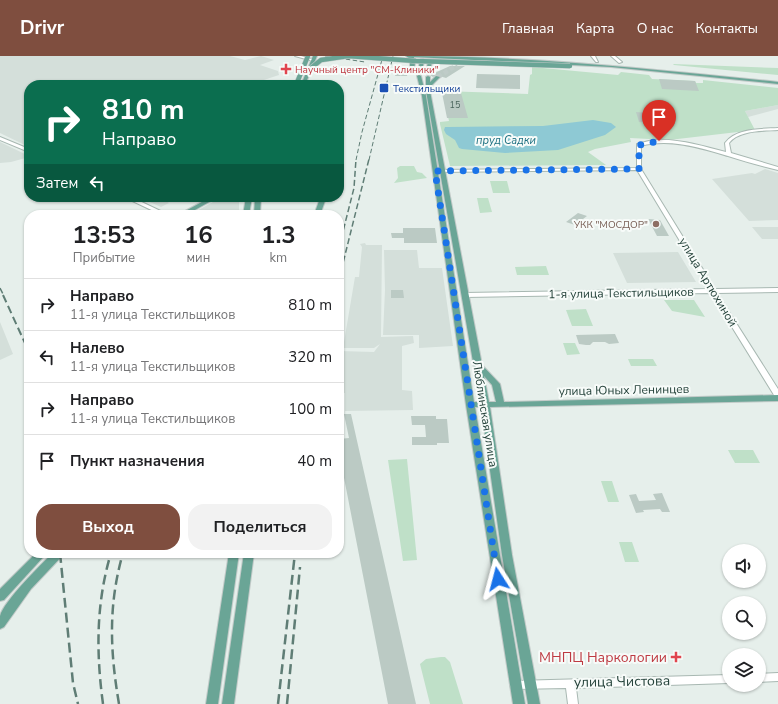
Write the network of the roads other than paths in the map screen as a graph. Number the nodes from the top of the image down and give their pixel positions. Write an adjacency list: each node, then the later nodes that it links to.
1 (297, 56): 8 (street)
2 (308, 56): 26 (main road, bridge)
3 (408, 56): 14 (main road)
4 (413, 56): 12 (main road)
5 (442, 56): 9 (main road)
6 (593, 56): 13 (street)
7 (613, 56): 15 (street)
8 (314, 57): 19 (main road); 27 (main road)
9 (493, 57): 13 (main road); 29 (main road)
10 (422, 60): 33 (main road, Люблинская улица)
11 (430, 61): 32 (main road, Люблинская улица)
12 (502, 61): 18 (main road); 21 (main road)
13 (597, 61): 15 (main road)
14 (413, 62): 17 (street); 23 (main road)
15 (620, 62): 16 (main road)
16 (646, 64)
17 (458, 65): 18 (main road)
18 (551, 66): 25 (main road)
19 (311, 68): 20 (main road, bridge); 28 (main road)
20 (634, 70): 21 (main road); 25 (main road)
21 (692, 74): 29 (main road)
22 (756, 75): 29 (main road)
23 (411, 76)
24 (438, 77): 32 (main road)
25 (710, 78): 31 (main road)
26 (298, 80)
27 (305, 80)
28 (305, 80)
29 (778, 80)
30 (416, 84): 33 (main road)
31 (778, 86)
32 (428, 87): 40 (main road, Люблинская улица)
33 (422, 90): 40 (main road, Люблинская улица)
34 (778, 129): 37 (street)
35 (0, 138): 36 (street)
36 (24, 149)
37 (729, 155): 38 (street); 39 (street)
38 (639, 169): 40 (street); 46 (street, улица Артюхиной)
39 (778, 169)
40 (439, 171): 47 (main road, Люблинская улица); 51 (main road, Люблинская улица)
41 (138, 202): 43 (street)
42 (206, 202): 44 (main road)
43 (155, 210)
44 (191, 210)
45 (778, 290): 46 (street, 1-я улица Текстильщиков)
46 (713, 291): 47 (street, 1-я улица Текстильщиков); 49 (street, улица Артюхиной)
47 (465, 295): 48 (main road, Люблинская улица)
48 (477, 365): 52 (main road, Люблинская улица); 53 (main road)
49 (778, 395)
50 (778, 398): 53 (main road, улица Юных Ленинцев)
51 (470, 405): 52 (main road, улица Юных Ленинцев); 65 (main road, Люблинская улица)
52 (484, 405): 53 (main road, улица Юных Ленинцев); 64 (main road, Люблинская улица)
53 (501, 405)
54 (37, 558): 58 (main road)
55 (54, 558): 59 (main road)
56 (233, 558): 66 (main road)
57 (248, 558): 67 (main road)
58 (0, 597)
59 (0, 624)
60 (778, 677): 61 (street)
61 (766, 678)
62 (722, 679): 63 (street, улица Чистова)
63 (570, 683): 64 (street, улица Чистова); 70 (street)
64 (530, 684): 65 (street, улица Чистова); 69 (main road, Люблинская улица)
65 (515, 685): 68 (main road, Люблинская улица)
66 (212, 704)
67 (228, 704)
68 (519, 704)
69 (534, 704)
70 (573, 704)

